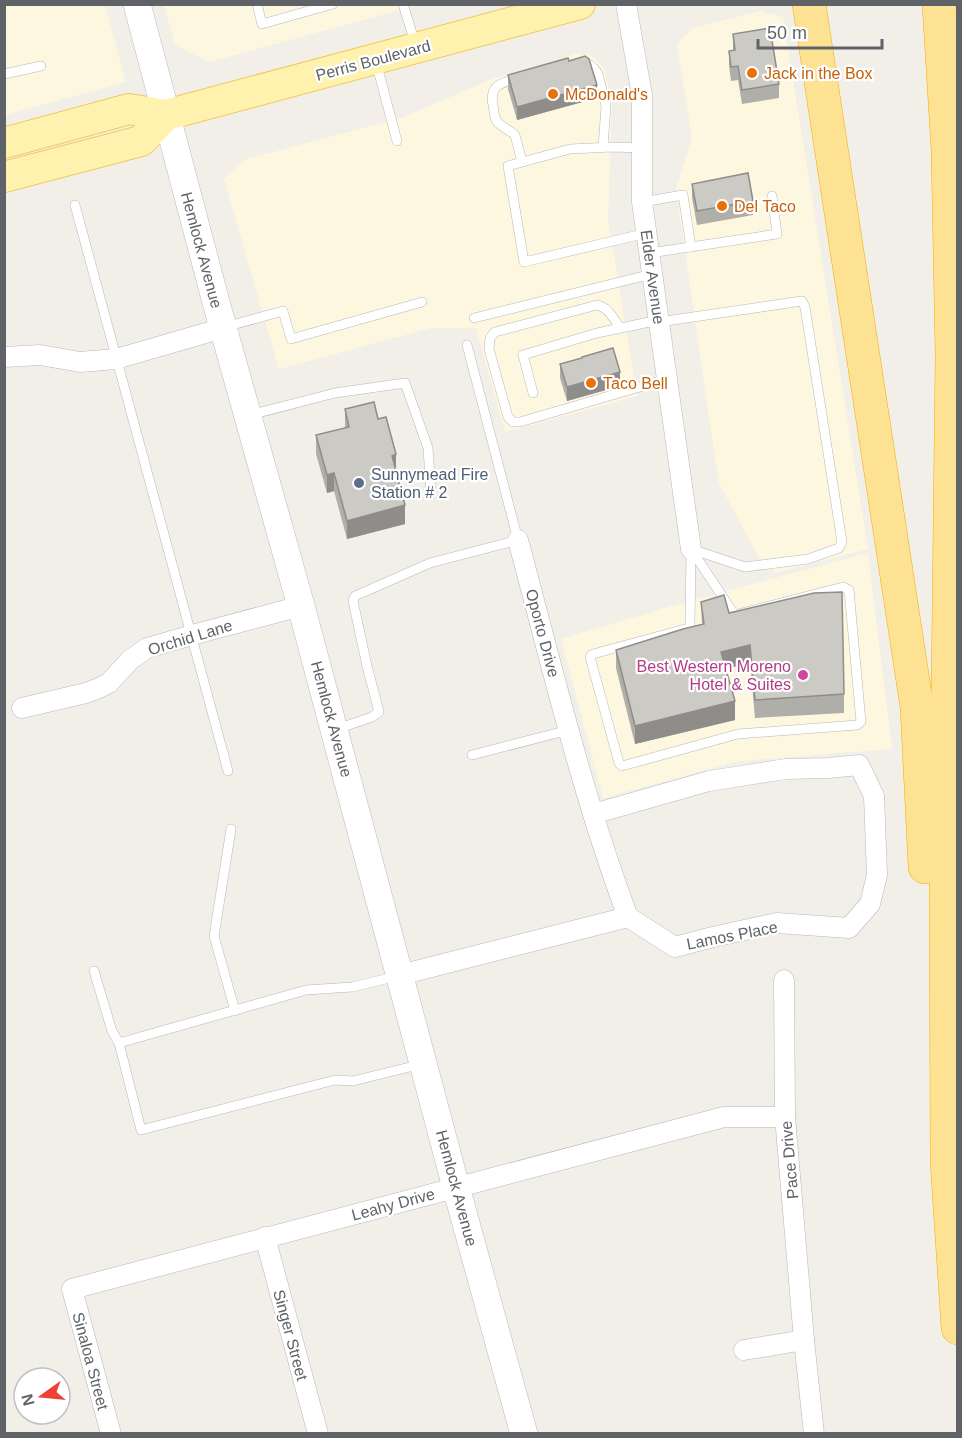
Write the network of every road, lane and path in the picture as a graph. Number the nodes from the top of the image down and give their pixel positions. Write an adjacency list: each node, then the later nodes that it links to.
1 (137, 4): 15 (street, Hemlock Avenue)
2 (257, 4): 3 (lane)
3 (333, 4)
4 (404, 4): 9 (lane)
5 (580, 4): 9 (main road, Perris Boulevard)
6 (627, 4): 19 (street, Elder Avenue)
7 (809, 4): 60 (highway)
8 (939, 4): 60 (highway)
9 (416, 48): 10 (main road, Perris Boulevard)
10 (375, 59): 15 (main road, Perris Boulevard); 16 (lane)
11 (574, 62): 18 (lane)
12 (40, 66): 13 (lane)
13 (4, 74)
14 (532, 74): 20 (lane)
15 (166, 115): 17 (main road, Perris Boulevard); 21 (main road); 32 (street, Hemlock Avenue)
16 (397, 141)
17 (4, 143)
18 (603, 147): 19 (lane); 20 (lane)
19 (642, 148): 23 (street, Elder Avenue)
20 (522, 162): 25 (lane)
21 (4, 177)
22 (772, 196): 26 (lane)
23 (642, 202): 25 (street, Elder Avenue); 26 (lane)
24 (75, 205): 36 (lane)
25 (647, 233): 27 (street, Elder Avenue)
26 (691, 247): 27 (lane)
27 (650, 254): 28 (street, Elder Avenue)
28 (652, 274): 30 (lane); 31 (street, Elder Avenue)
29 (422, 302): 32 (lane)
30 (474, 318)
31 (659, 321): 33 (lane); 37 (street, Elder Avenue); 42 (lane)
32 (223, 328): 36 (street); 39 (street, Hemlock Avenue)
33 (620, 328): 37 (lane); 38 (lane)
34 (467, 345): 41 (lane, Oporto Drive)
35 (4, 357): 36 (street)
36 (116, 359): 44 (lane)
37 (667, 379): 42 (street, Elder Avenue)
38 (533, 393)
39 (248, 416): 40 (lane); 43 (street, Hemlock Avenue)
40 (431, 493)
41 (518, 540): 46 (street, Oporto Drive); 47 (lane)
42 (691, 549): 42 (lane)
43 (301, 606): 44 (street, Orchid Lane); 47 (street, Hemlock Avenue)
44 (192, 634): 45 (street, Orchid Lane); 49 (lane)
45 (22, 708)
46 (569, 729): 48 (lane); 50 (street, Oporto Drive)
47 (334, 730): 54 (street, Hemlock Avenue)
48 (472, 755)
49 (228, 771)
50 (593, 814): 52 (street, Oporto Drive); 52 (street, Lamos Place)
51 (231, 829): 56 (lane)
52 (628, 917): 54 (street)
53 (94, 971): 57 (lane)
54 (400, 975): 56 (lane); 58 (street, Hemlock Avenue)
55 (784, 980): 59 (street, Pace Drive)
56 (235, 1011): 57 (lane)
57 (119, 1043): 58 (lane)
58 (424, 1063): 61 (street, Hemlock Avenue)
59 (785, 1117): 61 (street, Leahy Drive); 65 (street, Pace Drive)
60 (946, 1162): 64 (highway)
61 (456, 1187): 62 (street, Leahy Drive); 69 (street, Hemlock Avenue)
62 (265, 1237): 63 (street, Leahy Drive); 68 (street, Singer Street)
63 (72, 1288): 67 (street, Sinaloa Street)
64 (957, 1328)
65 (804, 1340): 66 (street); 70 (street, Pace Drive)
66 (744, 1350)
67 (111, 1434)
68 (318, 1434)
69 (524, 1434)
70 (814, 1434)

